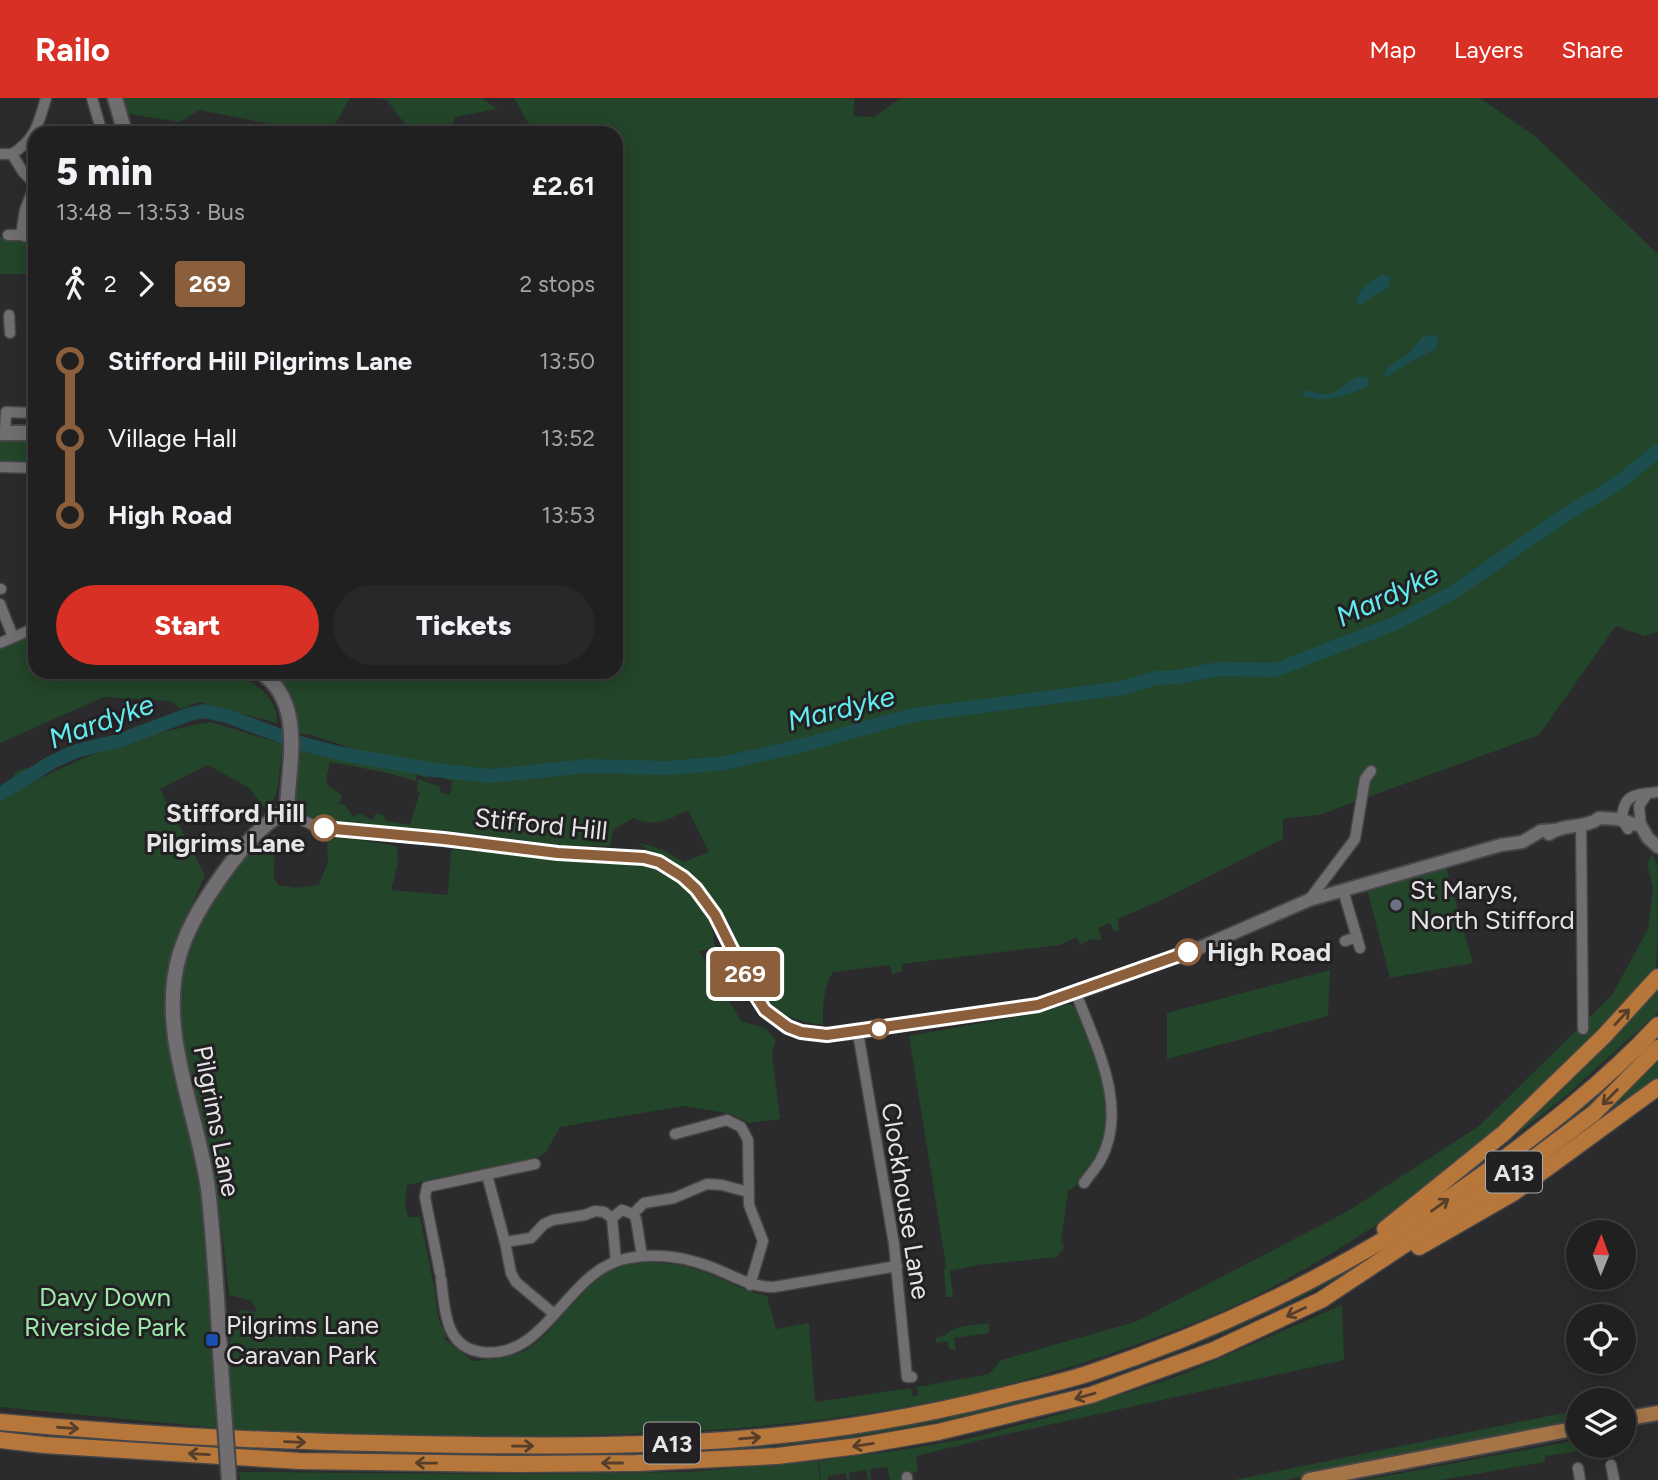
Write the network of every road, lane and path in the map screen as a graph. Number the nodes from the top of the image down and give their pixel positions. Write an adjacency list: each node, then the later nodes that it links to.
1 (46, 98): 4 (street)
2 (92, 98): 5 (street)
3 (114, 98): 6 (main road)
4 (39, 126)
5 (100, 126)
6 (123, 126)
7 (28, 142): 9 (street)
8 (0, 154): 9 (street)
9 (12, 154): 10 (street)
10 (28, 178)
11 (28, 202): 13 (street)
12 (8, 235): 13 (street)
13 (21, 235): 14 (street)
14 (28, 237)
15 (3, 412): 16 (street); 17 (street)
16 (28, 413)
17 (3, 433): 18 (main road)
18 (28, 434)
19 (0, 467): 20 (street)
20 (28, 468)
21 (0, 604): 23 (street)
22 (28, 631): 23 (street)
23 (13, 637): 24 (street)
24 (0, 643)
25 (268, 679): 28 (main road)
26 (1371, 771): 33 (street)
27 (1653, 793): 30 (street); 30 (street)
28 (287, 811): 41 (street, Stifford Hill); 67 (main road, Pilgrims Lane, bridge)
29 (1588, 823): 30 (street); 32 (street); 40 (street)
30 (1635, 828): 31 (street)
31 (1658, 847)
32 (1343, 890): 33 (street); 34 (street)
33 (1310, 900): 38 (street)
34 (1357, 937): 35 (street); 36 (street)
35 (1345, 941)
36 (1360, 948)
37 (1658, 977): 55 (highway, A13, one-way to 37)
38 (1076, 993): 41 (street); 47 (street)
39 (1658, 1025): 55 (highway, A13, one-way to 39)
40 (1583, 1029)
41 (858, 1033): 54 (street, Clockhouse Lane)
42 (1658, 1048): 56 (highway, A13, one-way to 56)
43 (1658, 1087): 56 (highway, A13)
44 (675, 1134): 48 (street)
45 (535, 1164): 46 (street)
46 (487, 1175): 51 (street); 58 (street)
47 (1084, 1183)
48 (748, 1192): 49 (street); 57 (street)
49 (633, 1214): 50 (street); 52 (street)
50 (612, 1218): 51 (street); 53 (street)
51 (506, 1242): 58 (street)
52 (642, 1256): 53 (street); 57 (street)
53 (616, 1261): 58 (street)
54 (897, 1266): 57 (street); 59 (street, Clockhouse Lane)
55 (1319, 1278): 62 (highway, A13, one-way to 55)
56 (1356, 1279): 64 (highway, A13, one-way to 64)
57 (750, 1285)
58 (554, 1314)
59 (908, 1380)
60 (1658, 1413): 61 (main road)
61 (1636, 1417)
62 (0, 1422)
63 (1566, 1430): 68 (main road)
64 (0, 1440)
65 (1611, 1465): 70 (street)
66 (1578, 1468): 69 (street)
67 (229, 1480)
68 (1309, 1480)
69 (1580, 1480)
70 (1614, 1480)

